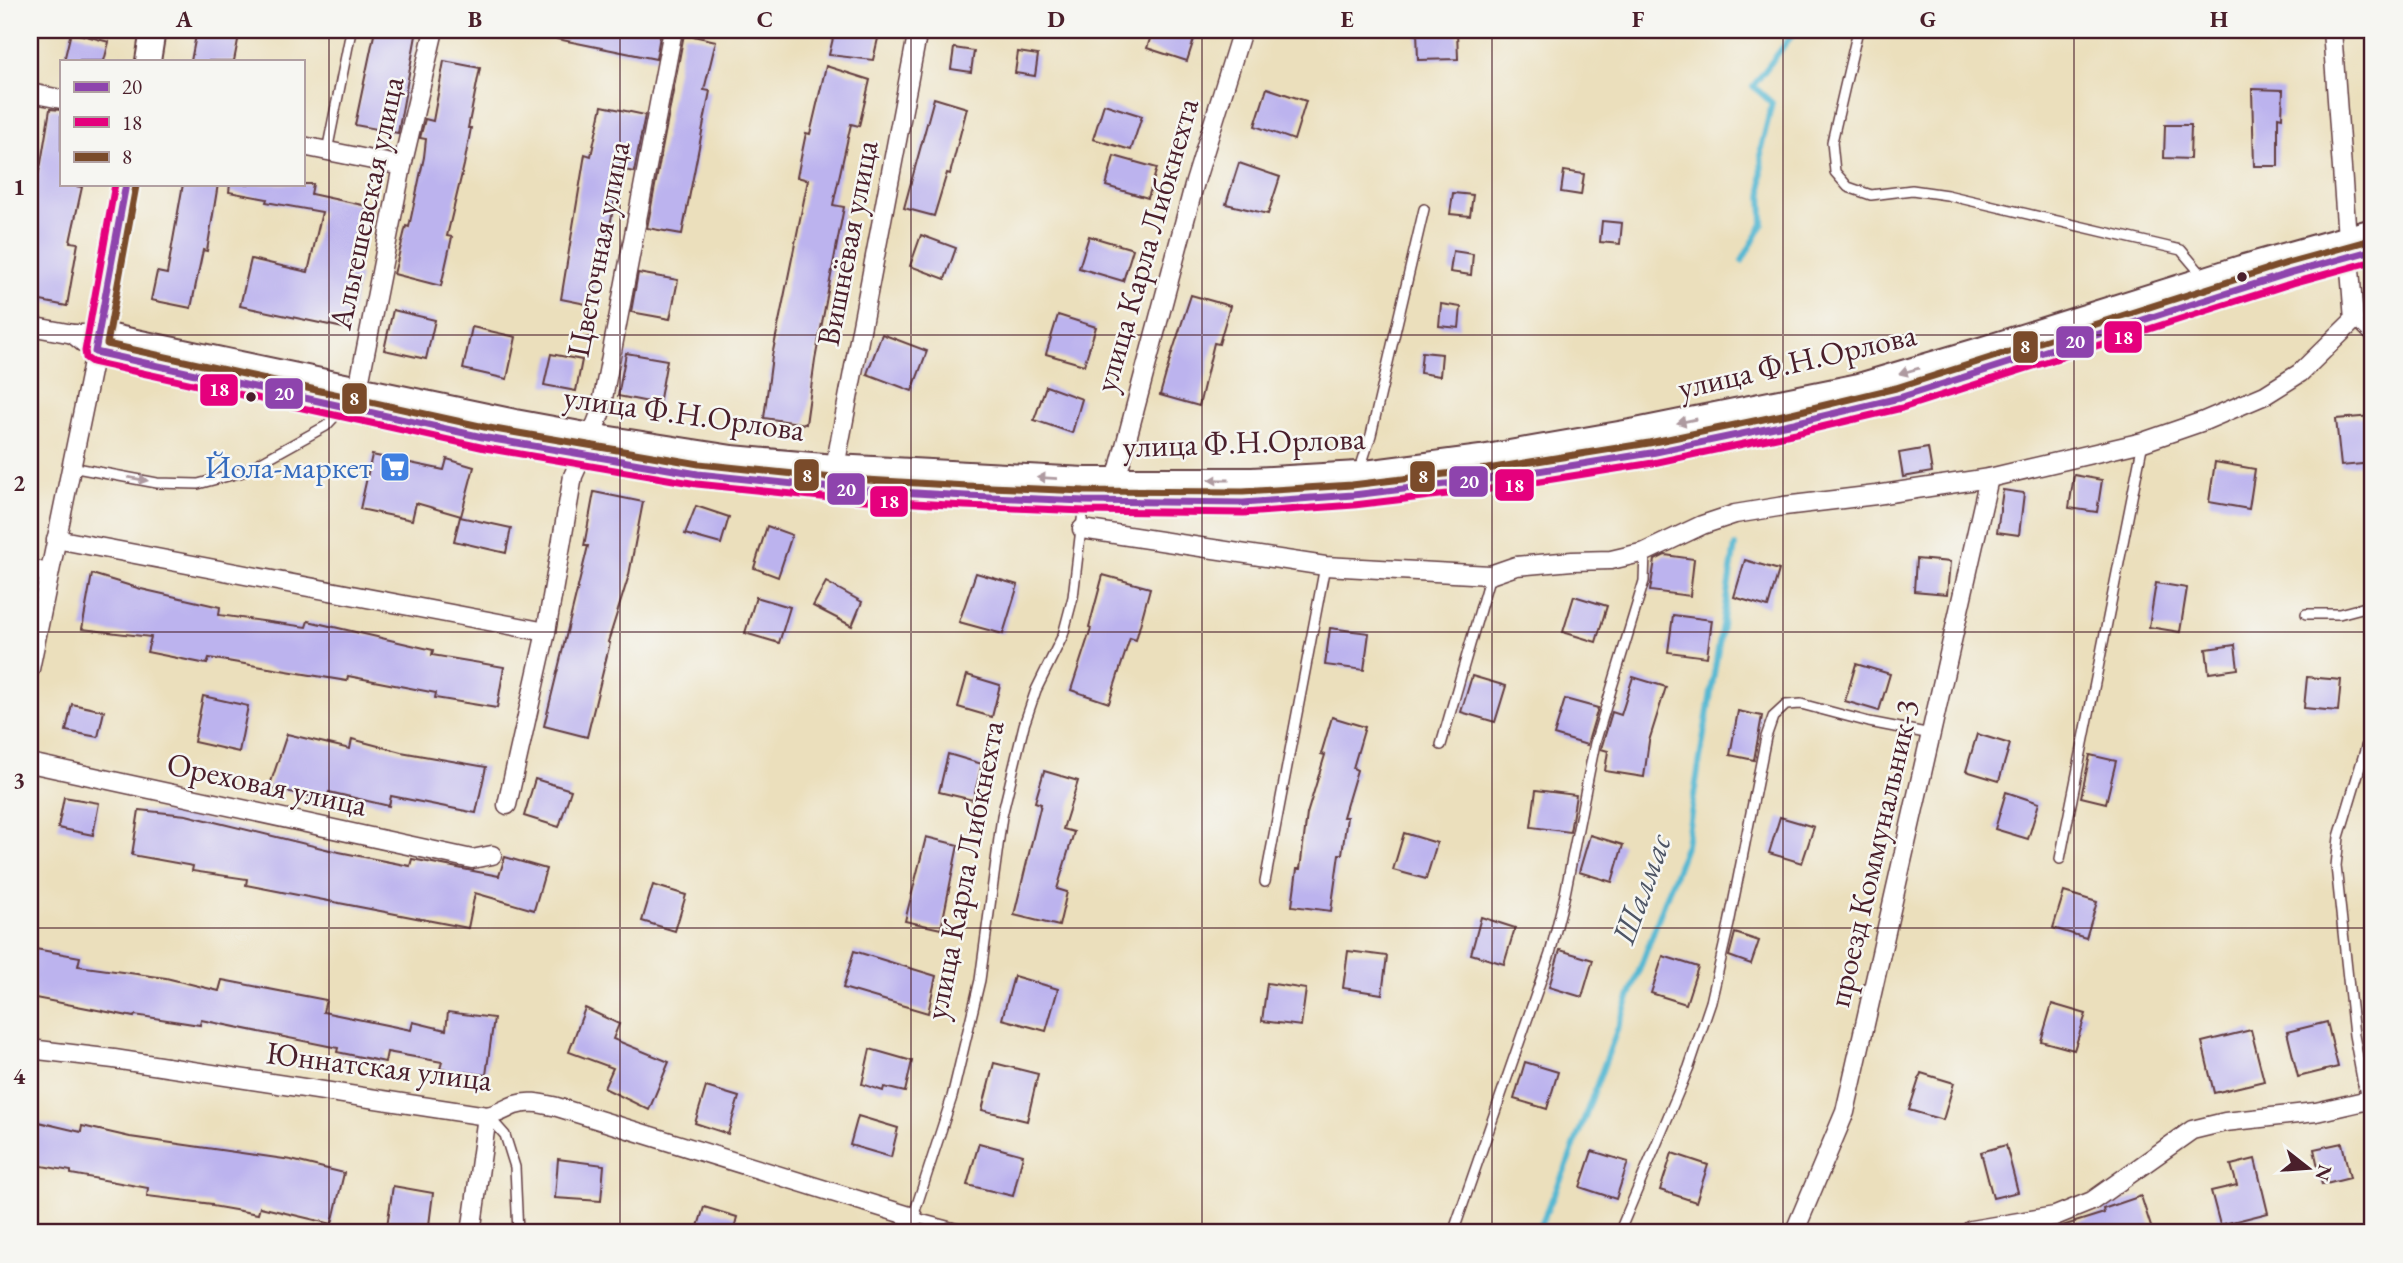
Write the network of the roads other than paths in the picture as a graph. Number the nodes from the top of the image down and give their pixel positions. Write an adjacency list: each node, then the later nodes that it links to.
1 (153, 30): 9 (street)
2 (434, 30): 14 (street, Альгешевская улица)
3 (673, 30): 27 (street, Цветочная улица)
4 (918, 30): 29 (street, Вишнёвая улица)
5 (1242, 30): 33 (street, улица Карла Либкнехта)
6 (1858, 30): 20 (lane)
7 (2332, 30): 18 (street)
8 (351, 31): 13 (lane)
9 (148, 60)
10 (30, 93): 11 (street)
11 (60, 99)
12 (304, 146): 13 (street)
13 (327, 151): 14 (street)
14 (402, 166): 25 (street, Альгешевская улица)
15 (125, 186): 24 (street)
16 (1424, 209): 30 (lane)
17 (2373, 231): 18 (street, улица Ф.Н.Орлова)
18 (2348, 247): 19 (street, улица Ф.Н.Орлова); 20 (street, улица Ф.Н.Орлова); 21 (street); 33 (street, улица Ф.Н.Орлова)
19 (2373, 250)
20 (2205, 278): 30 (street, улица Ф.Н.Орлова, one-way to 30)
21 (2354, 320): 23 (lane); 26 (street)
22 (30, 326): 24 (street)
23 (2373, 339)
24 (97, 343): 25 (street, улица Ф.Н.Орлова); 28 (street)
25 (350, 398): 27 (street, улица Ф.Н.Орлова); 28 (lane, one-way to 25)
26 (2143, 442): 31 (street); 51 (lane)
27 (587, 445): 29 (street, улица Ф.Н.Орлова); 32 (street, улица Ф.Н.Орлова); 43 (street, Цветочная улица)
28 (71, 467): 35 (street)
29 (835, 467): 32 (street, улица Ф.Н.Орлова, one-way to 29)
30 (1358, 474): 33 (street, улица Ф.Н.Орлова, one-way to 33)
31 (1989, 478): 36 (street); 46 (street, проезд Коммунальник-3)
32 (1085, 490): 33 (street, улица Ф.Н.Орлова); 34 (lane, улица Карла Либкнехта)
33 (1116, 491)
34 (1082, 529): 37 (street); 56 (lane, улица Карла Либкнехта)
35 (55, 539): 39 (street); 43 (street)
36 (1645, 552): 40 (street); 61 (lane)
37 (1325, 566): 40 (street); 52 (lane)
38 (30, 569): 39 (street)
39 (49, 573): 44 (street)
40 (1490, 575): 47 (lane)
41 (2373, 605): 42 (lane)
42 (2306, 614)
43 (546, 632): 49 (street, Цветочная улица)
44 (30, 669)
45 (2373, 724): 54 (lane)
46 (1931, 734): 62 (lane); 63 (street, проезд Коммунальник-3)
47 (1441, 746)
48 (30, 763): 50 (street, Ореховая улица)
49 (507, 805)
50 (492, 855)
51 (2060, 859)
52 (1265, 882)
53 (30, 1049): 55 (street, Юннатская улица)
54 (2370, 1100): 57 (street)
55 (488, 1116): 56 (street, Юннатская улица); 58 (street); 59 (lane)
56 (912, 1225): 60 (lane)
57 (1970, 1230)
58 (471, 1233)
59 (518, 1233)
60 (974, 1233)
61 (1453, 1233)
62 (1619, 1233)
63 (1794, 1233)

